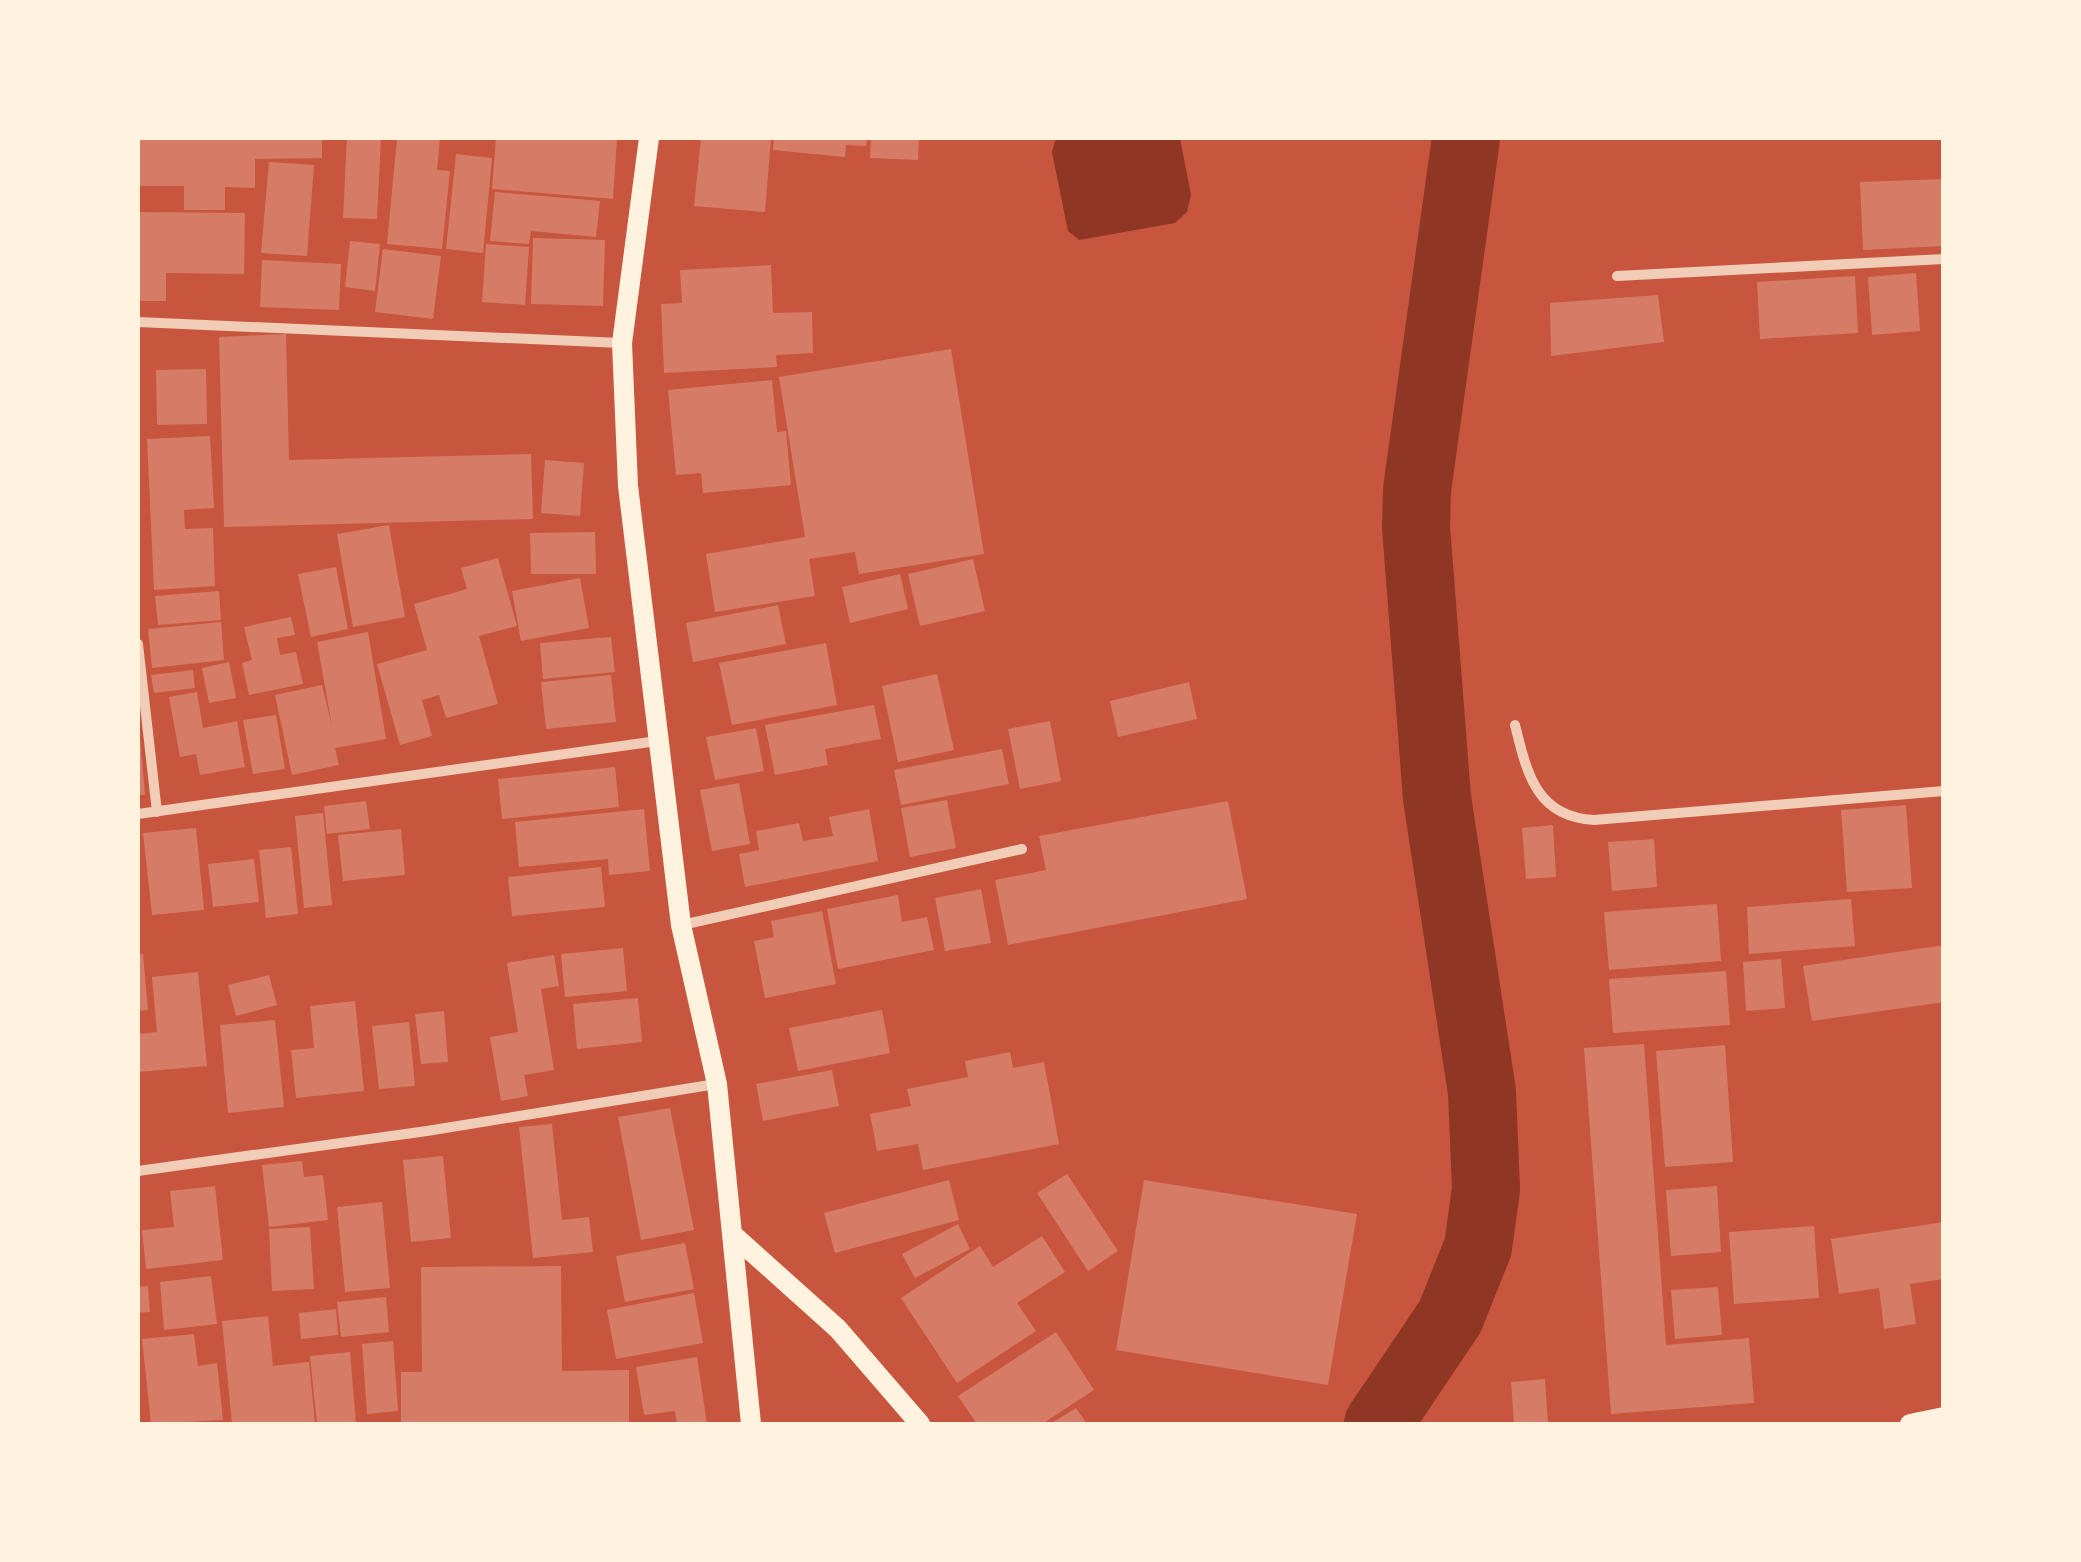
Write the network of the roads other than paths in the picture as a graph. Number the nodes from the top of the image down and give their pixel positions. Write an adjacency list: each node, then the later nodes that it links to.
1 (649, 138): 5 (main road)
2 (1944, 259): 3 (street)
3 (1617, 276)
4 (138, 322): 5 (street)
5 (622, 343): 8 (main road)
6 (138, 644): 10 (street)
7 (1515, 725): 9 (street)
8 (658, 740): 10 (street); 13 (main road)
9 (1944, 791)
10 (157, 812): 11 (street)
11 (138, 814)
12 (1022, 849): 13 (street)
13 (681, 925): 14 (main road)
14 (717, 1084): 15 (street); 16 (main road)
15 (138, 1172)
16 (732, 1234): 18 (main road); 19 (main road)
17 (1944, 1417): 20 (main road)
18 (751, 1424)
19 (920, 1424)
20 (1910, 1424)

